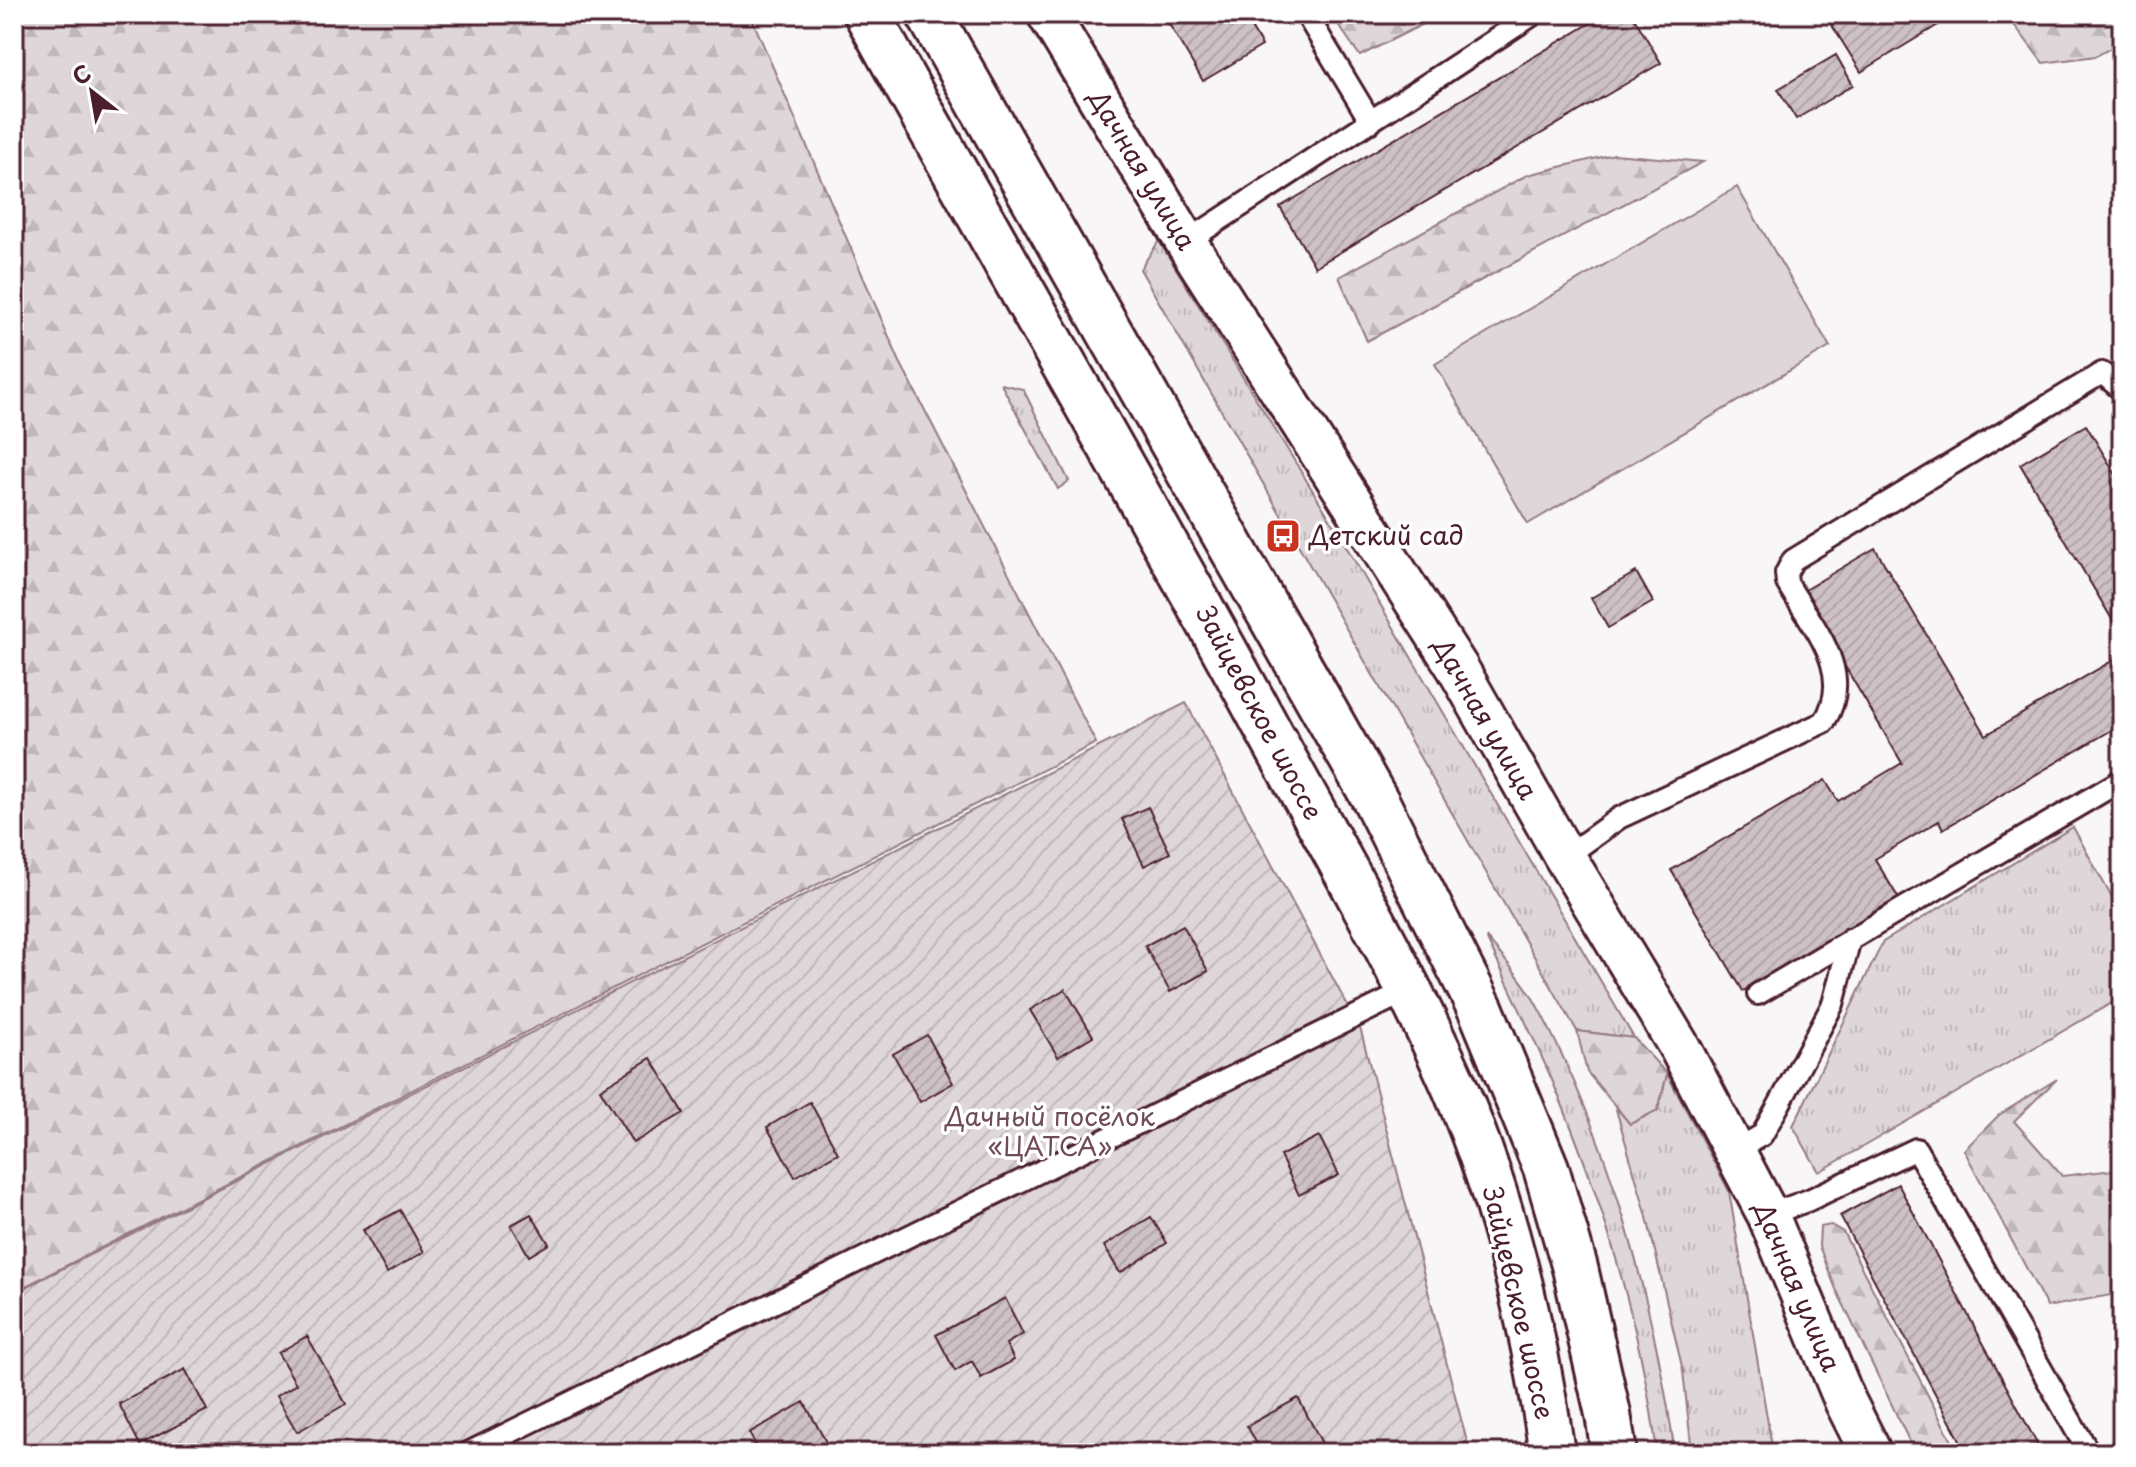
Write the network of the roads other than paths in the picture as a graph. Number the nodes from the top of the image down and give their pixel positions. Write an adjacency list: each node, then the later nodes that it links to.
1 (867, 14): 12 (main road, Зайцевское шоссе)
2 (929, 14): 18 (main road)
3 (1048, 14): 7 (street, Дачная улица)
4 (1306, 14): 6 (lane)
5 (1534, 14): 6 (lane)
6 (1371, 122): 7 (lane)
7 (1186, 242): 10 (street, Дачная улица)
8 (2122, 390): 10 (lane)
9 (2122, 780): 11 (lane)
10 (1565, 857): 14 (street, Дачная улица)
11 (1850, 939): 13 (lane); 14 (lane)
12 (1409, 990): 16 (lane); 17 (main road, Зайцевское шоссе)
13 (1758, 994)
14 (1736, 1150): 15 (street, Дачная улица)
15 (1768, 1215): 19 (street, Дачная улица); 20 (lane)
16 (468, 1453)
17 (1552, 1453)
18 (1614, 1453)
19 (1871, 1453)
20 (2089, 1453)

